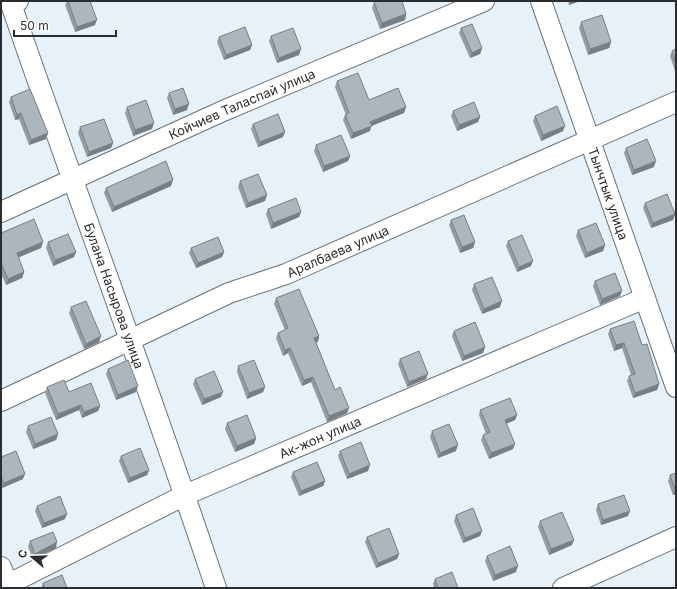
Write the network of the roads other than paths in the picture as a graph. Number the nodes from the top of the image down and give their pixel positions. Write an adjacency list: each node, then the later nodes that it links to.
1 (484, 1): 6 (street, Койчиев Таласпай улица)
2 (541, 1): 5 (street, Тынчтык улица)
3 (14, 3): 6 (street, Булана Насырова улица)
4 (676, 102): 5 (street, Аралбаева улица)
5 (589, 139): 8 (street, Тынчтык улица); 9 (street, Аралбаева улица)
6 (72, 180): 7 (street, Койчиев Таласпай улица); 9 (street, Булана Насырова улица)
7 (1, 212)
8 (645, 298): 10 (street, Тынчтык улица); 12 (street, Ак-жон улица)
9 (130, 340): 11 (street, Аралбаева улица); 12 (street, Булана Насырова улица)
10 (676, 387)
11 (1, 401)
12 (185, 495): 14 (street, Ак-жон улица); 15 (street, Булана Насырова улица)
13 (676, 537): 16 (street)
14 (5, 582)
15 (216, 588)
16 (563, 588)

